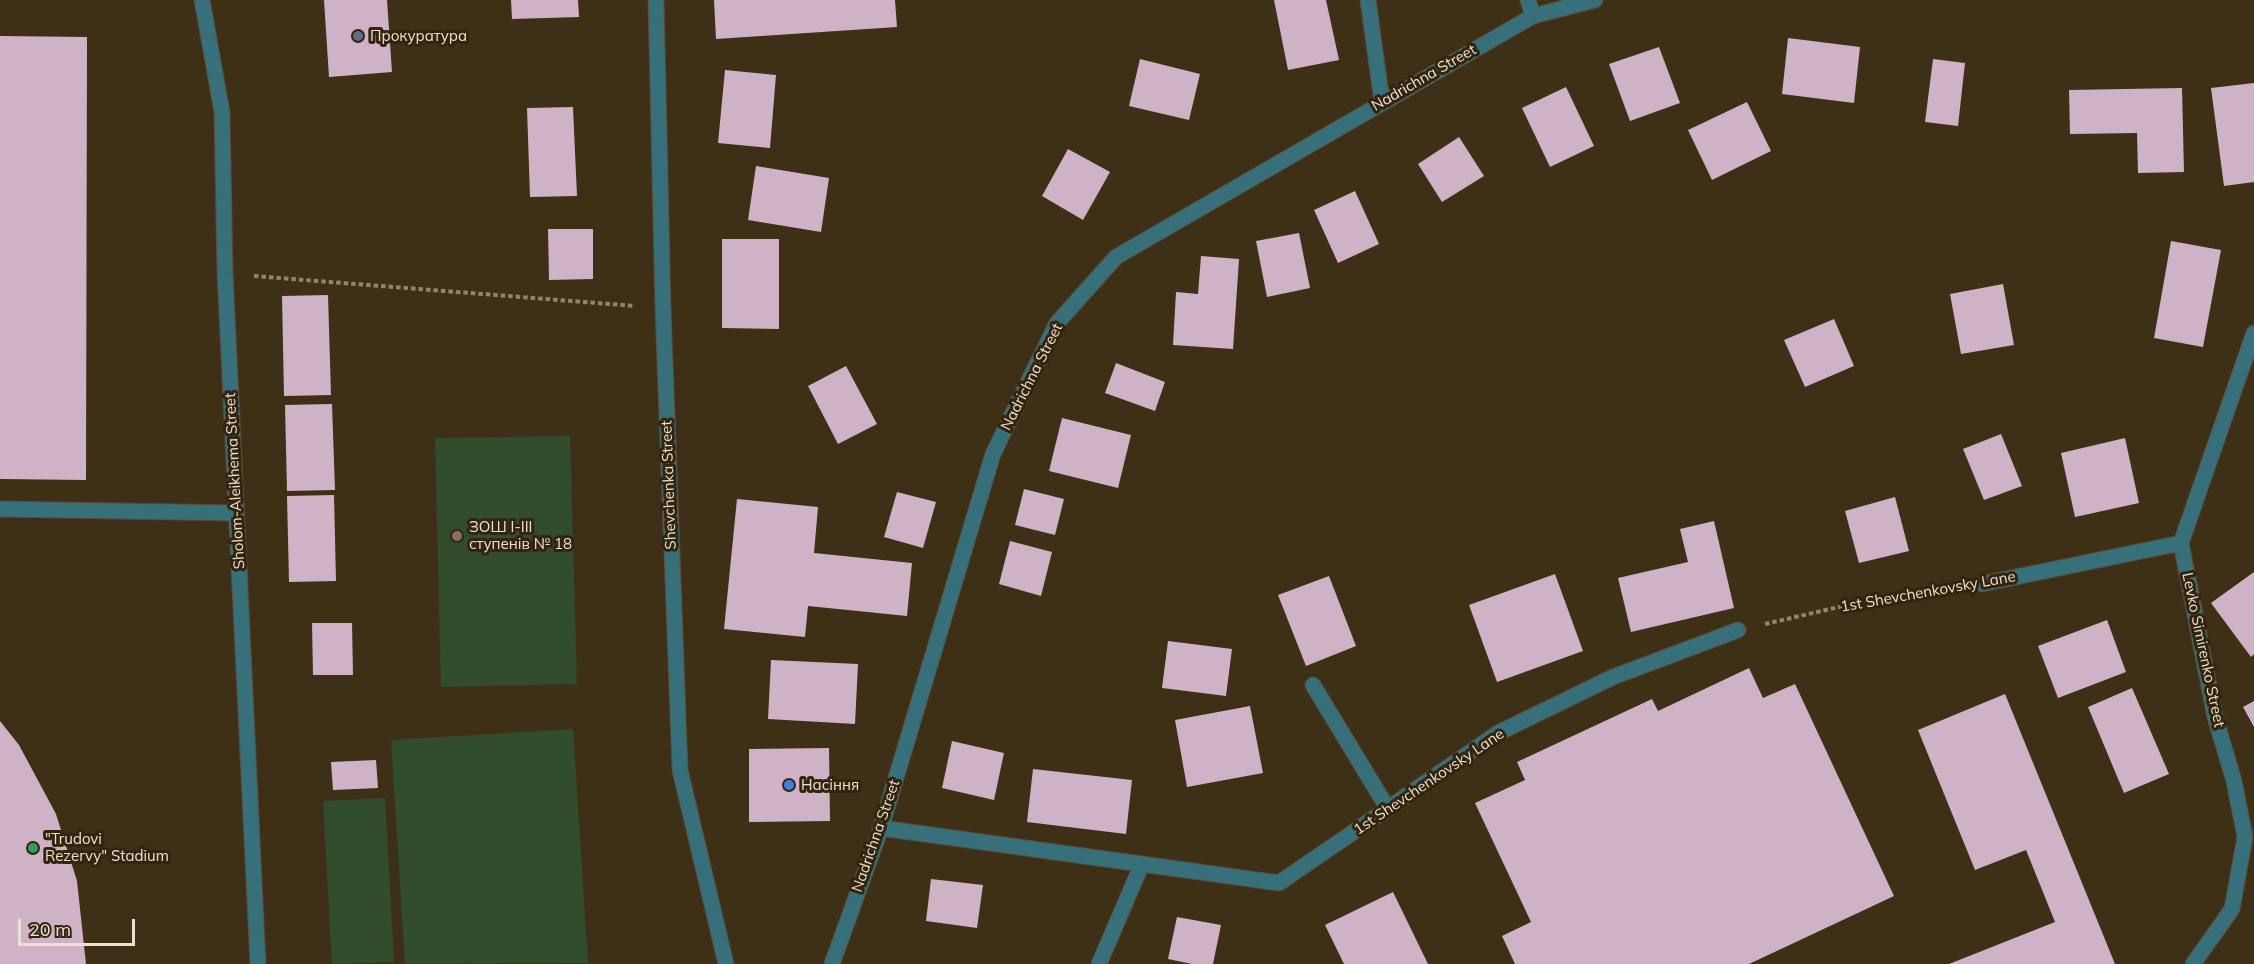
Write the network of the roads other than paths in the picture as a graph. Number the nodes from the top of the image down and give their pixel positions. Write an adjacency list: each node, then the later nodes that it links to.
1 (202, 0): 10 (street, Sholom-Aleikhema Street)
2 (656, 0): 19 (street, Shevchenka Street)
3 (1368, 0): 7 (street)
4 (1528, 0): 6 (street)
5 (1595, 0): 6 (street, Nadrichna Street)
6 (1533, 16): 7 (street, Nadrichna Street)
7 (1382, 102): 16 (street, Nadrichna Street)
8 (2254, 333): 11 (street)
9 (0, 509): 10 (street)
10 (236, 513): 18 (street, Sholom-Aleikhema Street)
11 (2181, 543): 12 (street, 1st Shevchenkovsky Lane); 22 (street, Levko Simirenko Street)
12 (1982, 584)
13 (1738, 630): 15 (street, 1st Shevchenkovsky Lane)
14 (1313, 685): 15 (street)
15 (1388, 809): 17 (street, 1st Shevchenkovsky Lane)
16 (881, 828): 17 (street, 1st Shevchenkovsky Lane); 20 (street, Nadrichna Street)
17 (1142, 864): 21 (street)
18 (258, 964)
19 (726, 964)
20 (832, 964)
21 (1099, 964)
22 (2193, 964)

